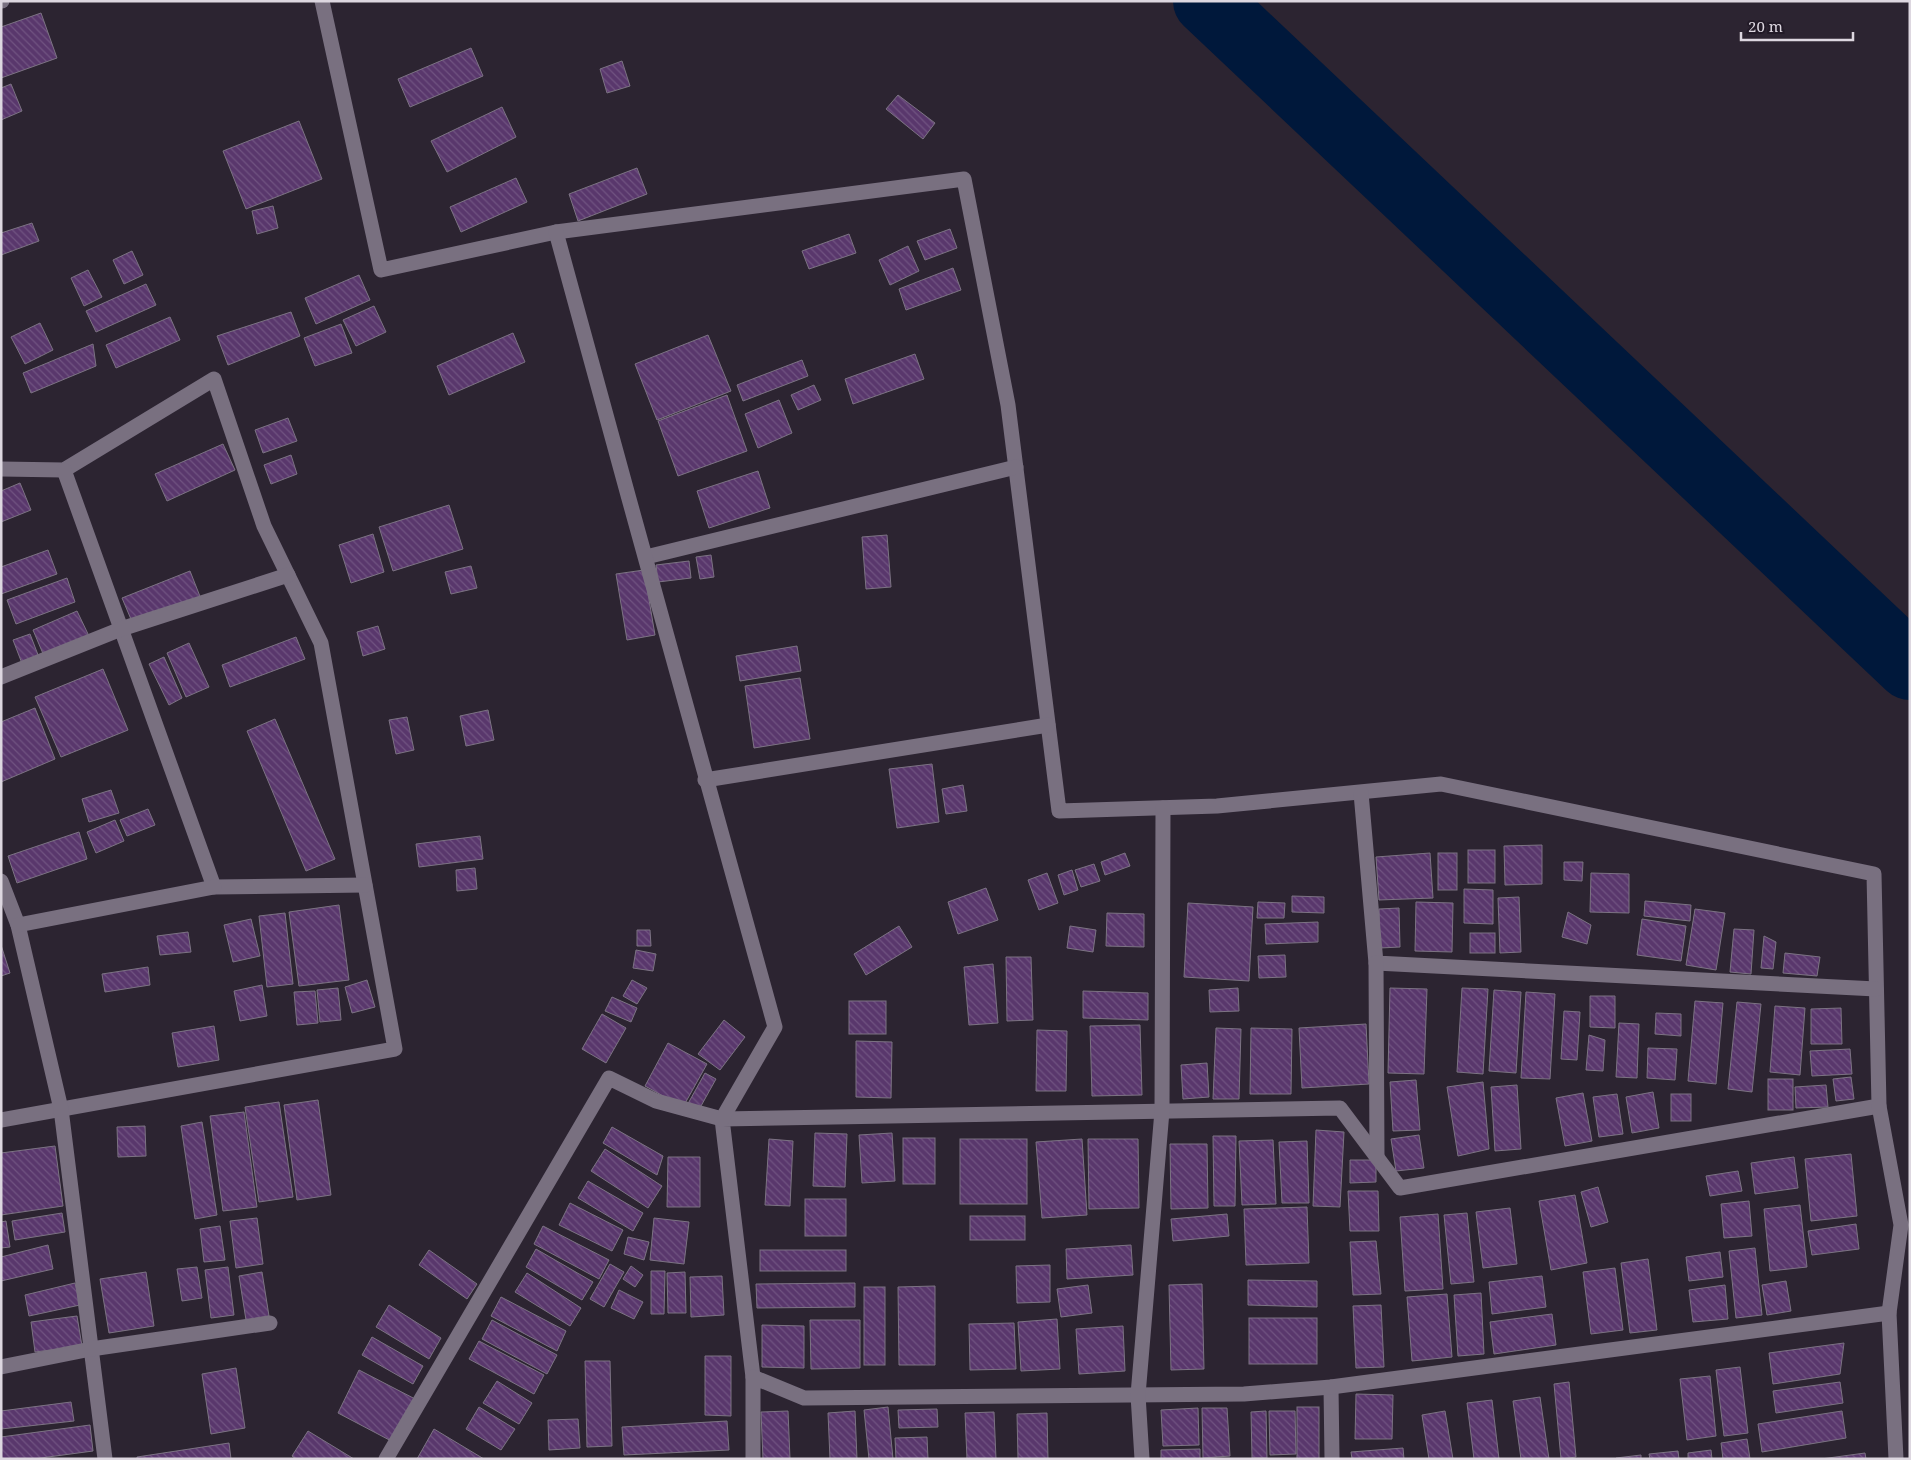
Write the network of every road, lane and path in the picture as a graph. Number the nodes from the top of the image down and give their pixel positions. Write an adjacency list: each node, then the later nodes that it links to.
1 (322, 1): 2 (street)
2 (556, 232): 3 (street); 6 (street)
3 (1016, 467): 6 (street); 10 (street)
4 (1, 469): 5 (street)
5 (64, 470): 7 (street); 8 (street)
6 (646, 557): 11 (street)
7 (288, 575): 8 (street); 15 (street)
8 (121, 629): 9 (street); 16 (street)
9 (1, 677)
10 (1048, 724): 11 (street); 13 (street)
11 (704, 780): 23 (street)
12 (1361, 793): 13 (street); 18 (street); 19 (street)
13 (1163, 808): 22 (street)
14 (1, 881): 17 (street)
15 (365, 885): 16 (street); 21 (street)
16 (214, 887): 17 (street)
17 (18, 925): 21 (street)
18 (1376, 963): 19 (street); 25 (street)
19 (1876, 990): 20 (street)
20 (1879, 1106): 25 (street); 26 (street)
21 (61, 1109): 24 (street); 28 (street)
22 (1162, 1111): 23 (street); 25 (street); 32 (street)
23 (722, 1119): 30 (street); 34 (street)
24 (1, 1120)
25 (1377, 1157)
26 (1889, 1313): 31 (street); 38 (street)
27 (270, 1323): 28 (street)
28 (91, 1349): 29 (street); 33 (street)
29 (1, 1367)
30 (753, 1377): 32 (street); 35 (street)
31 (1331, 1387): 32 (street); 37 (street)
32 (1138, 1395): 36 (street)
33 (106, 1459)
34 (386, 1459)
35 (752, 1459)
36 (1142, 1459)
37 (1332, 1459)
38 (1896, 1459)

